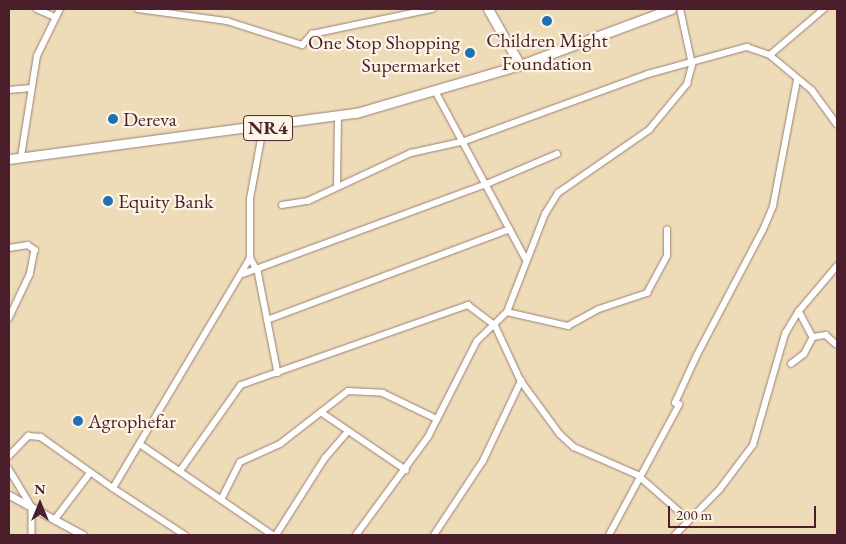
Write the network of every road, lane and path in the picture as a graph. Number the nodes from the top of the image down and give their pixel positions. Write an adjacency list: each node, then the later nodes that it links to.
1 (37, 9): 9 (street)
2 (60, 9): 9 (street)
3 (138, 9): 4 (street)
4 (432, 9)
5 (488, 9): 11 (highway)
6 (672, 9): 11 (highway, NR4)
7 (680, 9): 12 (street)
8 (824, 9): 10 (street)
9 (56, 17): 14 (street)
10 (770, 55): 12 (street); 13 (street)
11 (520, 65): 16 (highway, NR4)
12 (692, 65): 20 (street); 31 (street)
13 (797, 80): 18 (street); 54 (street)
14 (31, 88): 15 (street); 22 (street)
15 (9, 90)
16 (436, 92): 17 (highway, NR4); 20 (street)
17 (338, 117): 19 (highway, NR4); 25 (street)
18 (837, 124)
19 (263, 128): 22 (highway, NR4); 30 (street)
20 (465, 141): 24 (street); 25 (street)
21 (557, 154): 24 (street)
22 (21, 156): 23 (highway, NR4)
23 (9, 159)
24 (489, 183): 27 (street); 33 (street)
25 (337, 187): 26 (street)
26 (282, 205)
27 (510, 229): 31 (street); 38 (street)
28 (667, 230): 36 (street)
29 (9, 248): 37 (street)
30 (250, 258): 33 (street); 34 (street)
31 (526, 259): 36 (street)
32 (837, 266): 35 (street)
33 (258, 271): 34 (street); 38 (street)
34 (243, 274): 48 (street)
35 (799, 310): 40 (street); 60 (street)
36 (507, 312): 39 (street)
37 (9, 319)
38 (267, 320): 43 (street)
39 (495, 325): 43 (street); 44 (street); 46 (street)
40 (813, 337): 41 (street); 42 (street)
41 (836, 344)
42 (791, 364)
43 (278, 373): 52 (street)
44 (521, 381): 54 (street); 66 (street)
45 (321, 412): 46 (street); 47 (street); 57 (street)
46 (438, 419): 51 (street)
47 (347, 433): 51 (street); 64 (street)
48 (140, 444): 52 (street); 55 (street)
49 (9, 456): 53 (street)
50 (9, 469): 58 (street)
51 (406, 470): 65 (street)
52 (180, 471): 57 (street)
53 (90, 473): 55 (street); 59 (street)
54 (638, 475): 60 (street); 67 (street)
55 (113, 488): 63 (street)
56 (9, 495): 58 (street)
57 (220, 500): 64 (street)
58 (32, 507): 59 (street); 61 (street)
59 (56, 518): 62 (street)
60 (689, 520): 68 (street)
61 (32, 535)
62 (83, 535)
63 (185, 535)
64 (275, 535)
65 (356, 535)
66 (434, 535)
67 (609, 535)
68 (675, 535)

